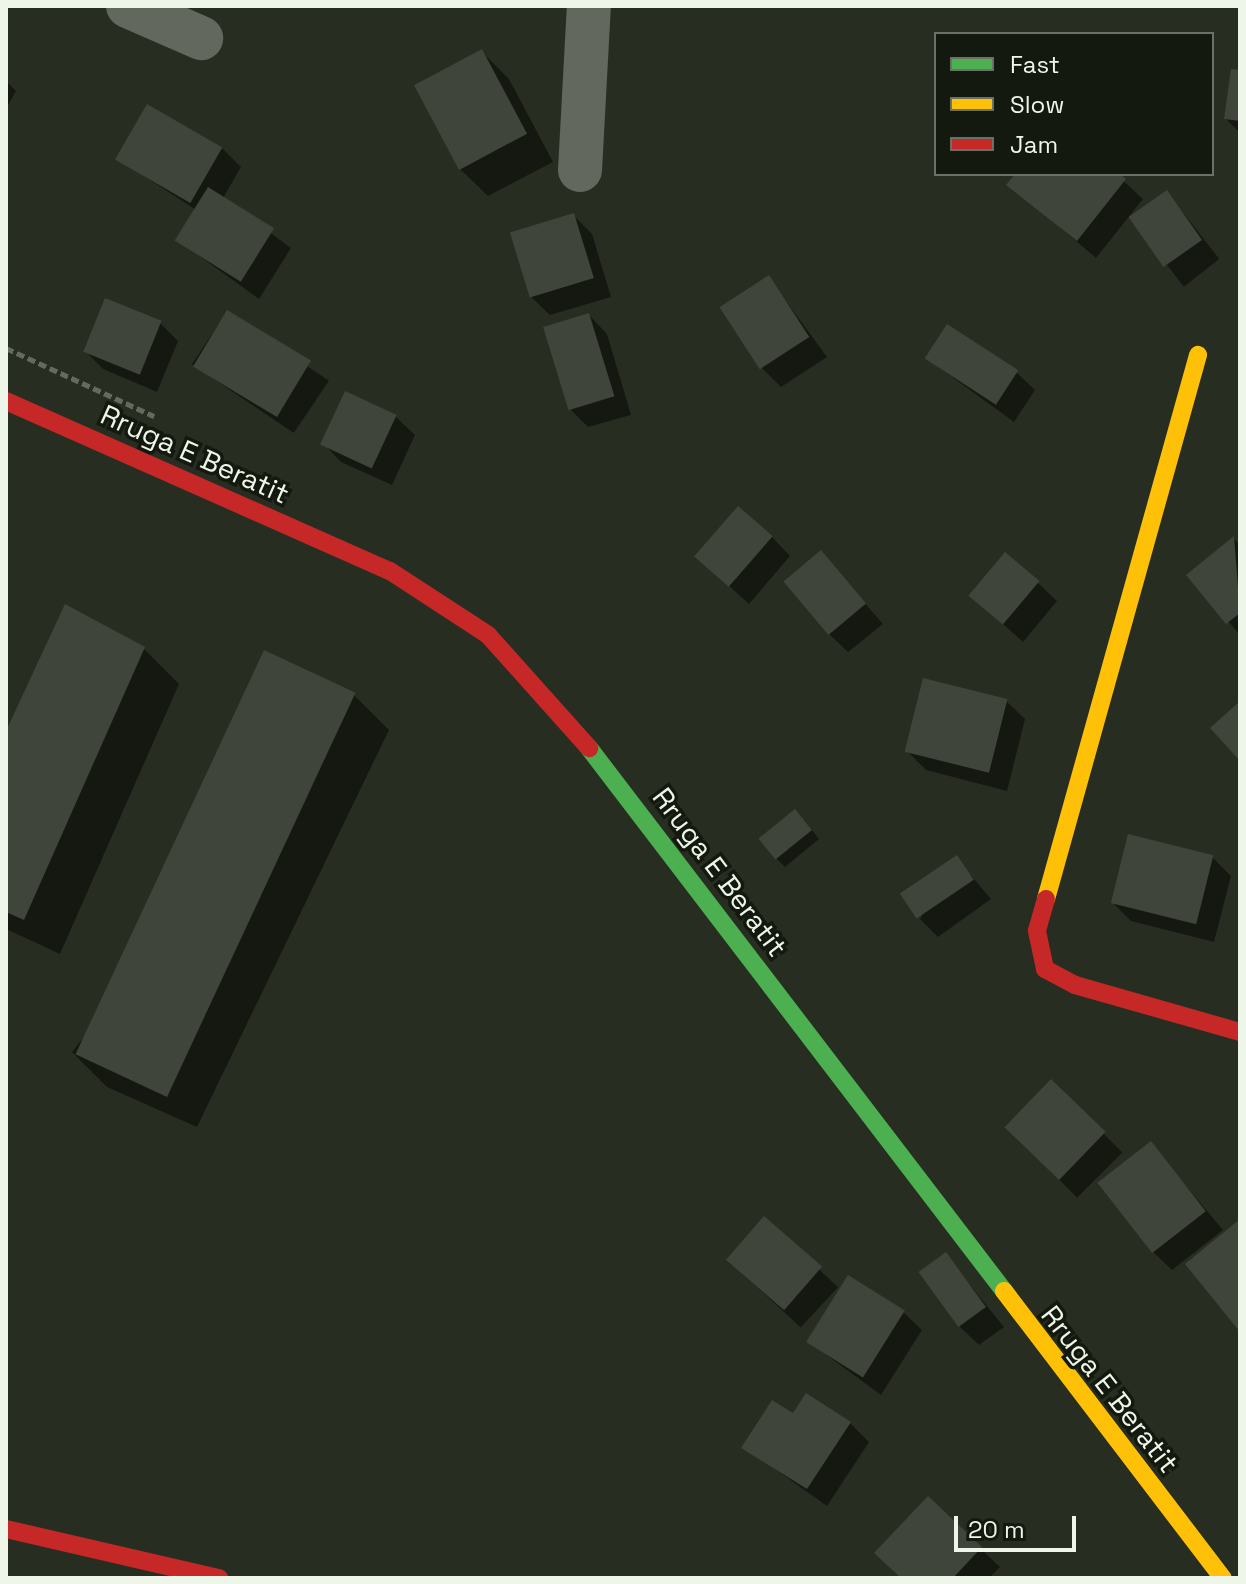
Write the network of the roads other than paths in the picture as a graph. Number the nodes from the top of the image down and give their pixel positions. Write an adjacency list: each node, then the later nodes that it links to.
1 (128, 6): 3 (street)
2 (589, 6): 4 (street)
3 (201, 38)
4 (580, 170)
5 (1198, 355): 7 (main road)
6 (6, 401): 10 (main road, Rruga E Beratit)
7 (1237, 1026)
8 (6, 1529): 9 (main road)
9 (219, 1578)
10 (1223, 1578)

